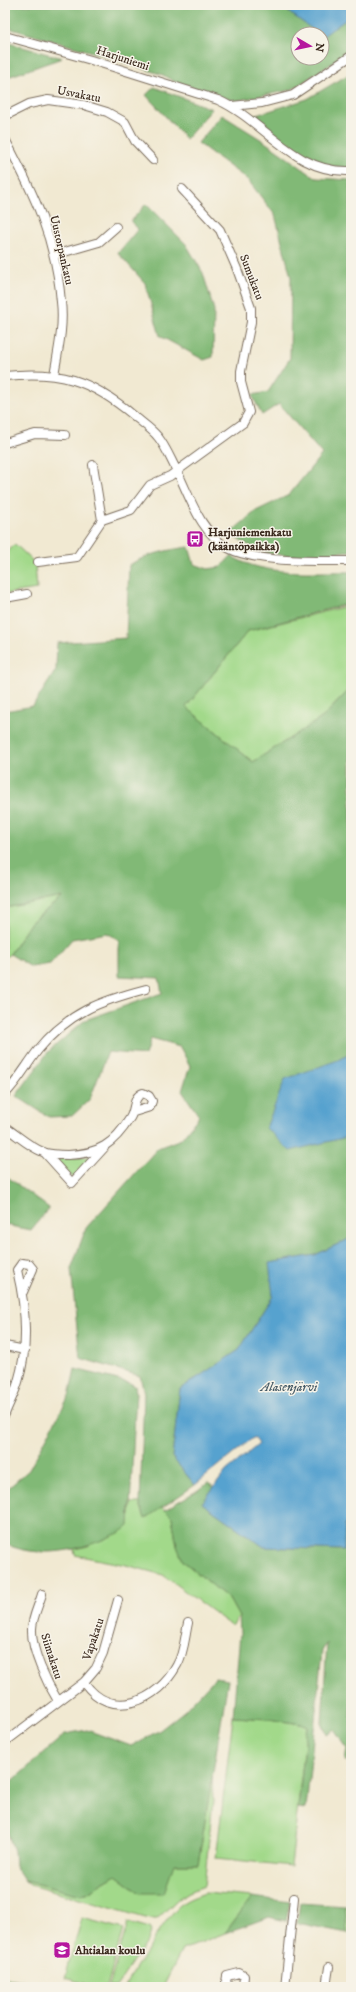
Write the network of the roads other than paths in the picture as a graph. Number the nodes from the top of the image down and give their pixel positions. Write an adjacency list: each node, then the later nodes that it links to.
1 (5, 36): 3 (street, Harjuniemi)
2 (351, 56): 3 (street, Harjuniemi)
3 (232, 106): 7 (street, Harjuniemi)
4 (5, 116): 6 (street, Usvakatu)
5 (5, 139): 10 (street, Uustorpankatu)
6 (153, 160)
7 (351, 171)
8 (182, 189): 16 (street, Sumukatu)
9 (116, 227): 10 (street)
10 (54, 255): 11 (street, Uustorpankatu)
11 (54, 375): 12 (street); 16 (street)
12 (5, 376)
13 (66, 435): 14 (street)
14 (5, 443)
15 (93, 465): 17 (street)
16 (176, 470): 17 (street); 18 (street)
17 (102, 520): 19 (street)
18 (351, 561)
19 (38, 562)
20 (27, 594): 21 (street)
21 (5, 598)
22 (146, 989): 23 (street)
23 (5, 1094)
24 (134, 1112): 26 (street)
25 (5, 1127): 27 (street)
26 (105, 1147): 27 (street); 27 (street)
27 (44, 1152)
28 (23, 1292): 30 (street)
29 (5, 1346): 30 (street)
30 (25, 1350): 31 (street)
31 (5, 1414)
32 (42, 1594): 36 (street, Siimakatu)
33 (118, 1600): 35 (street, Vapakatu)
34 (188, 1623): 35 (street)
35 (84, 1682): 36 (street, Vapakatu)
36 (58, 1702): 37 (street, Vapakatu)
37 (5, 1742)
38 (294, 1898): 42 (street)
39 (329, 1967): 43 (street)
40 (229, 1987): 41 (street)
41 (243, 1987)
42 (285, 1987)
43 (326, 1987)

